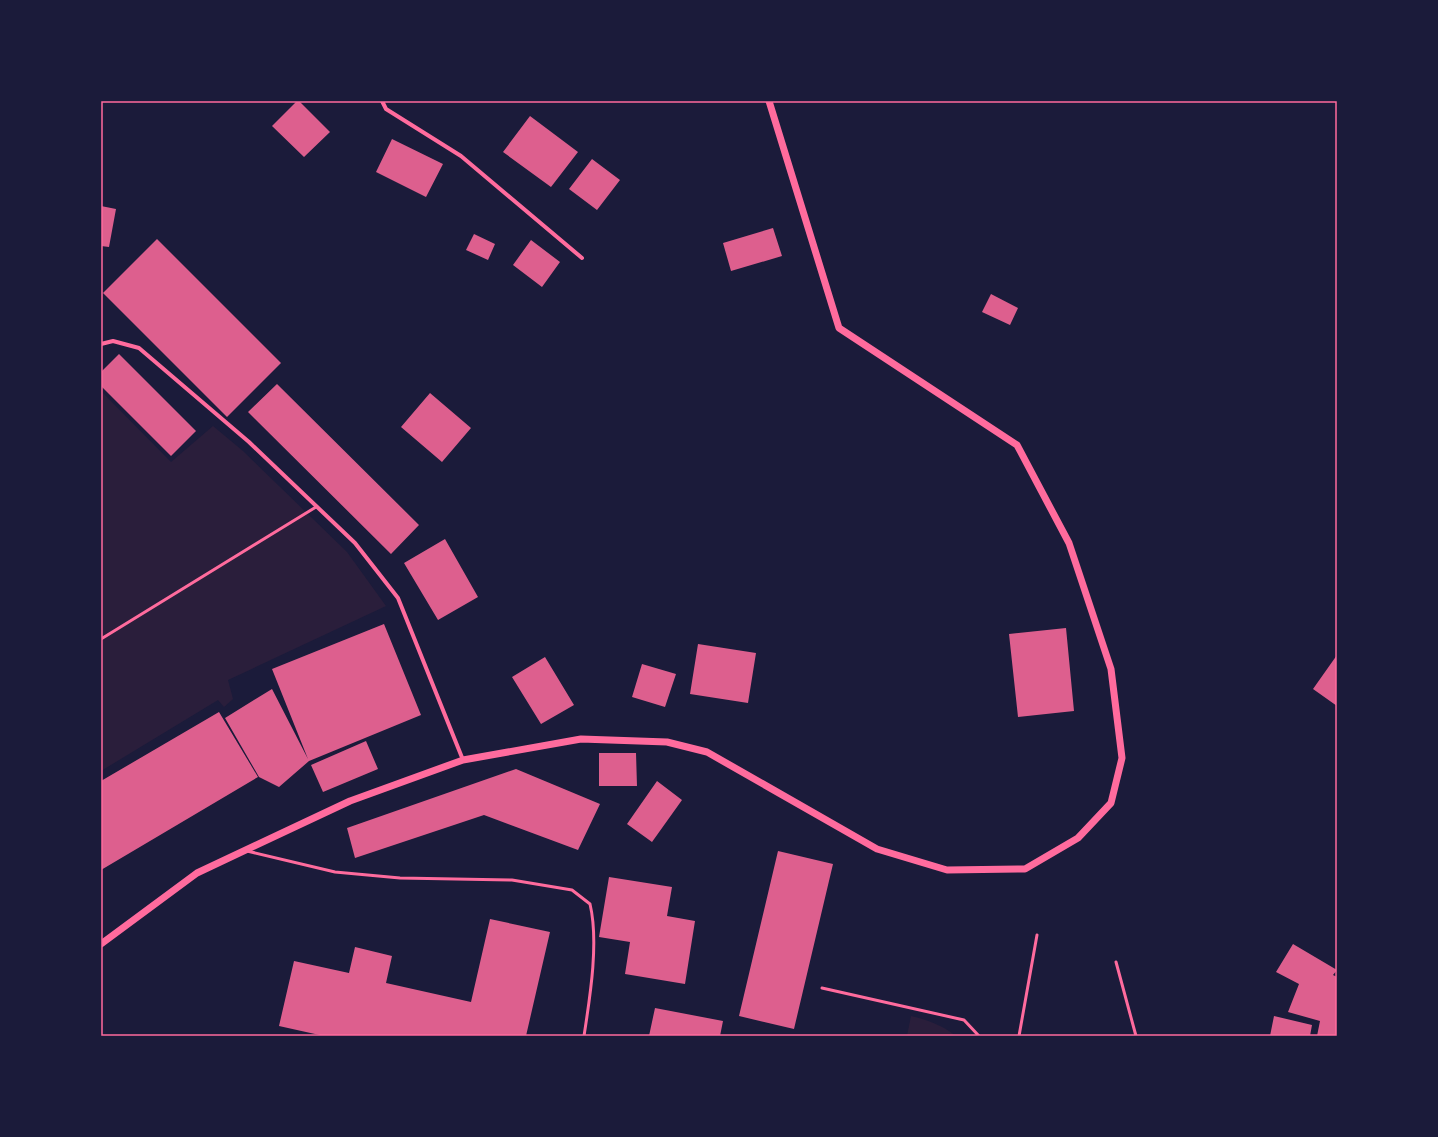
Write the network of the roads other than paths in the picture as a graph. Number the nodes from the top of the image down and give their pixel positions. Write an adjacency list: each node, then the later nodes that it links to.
1 (382, 101): 3 (street)
2 (769, 101): 7 (street)
3 (582, 258)
4 (101, 344): 5 (street)
5 (316, 507): 6 (lane); 7 (street)
6 (101, 639)
7 (464, 760): 8 (street)
8 (245, 850): 10 (street); 13 (lane)
9 (1038, 935): 15 (lane)
10 (101, 944)
11 (1116, 962): 16 (lane)
12 (822, 988): 14 (lane)
13 (584, 1036)
14 (979, 1036)
15 (1019, 1036)
16 (1136, 1036)

